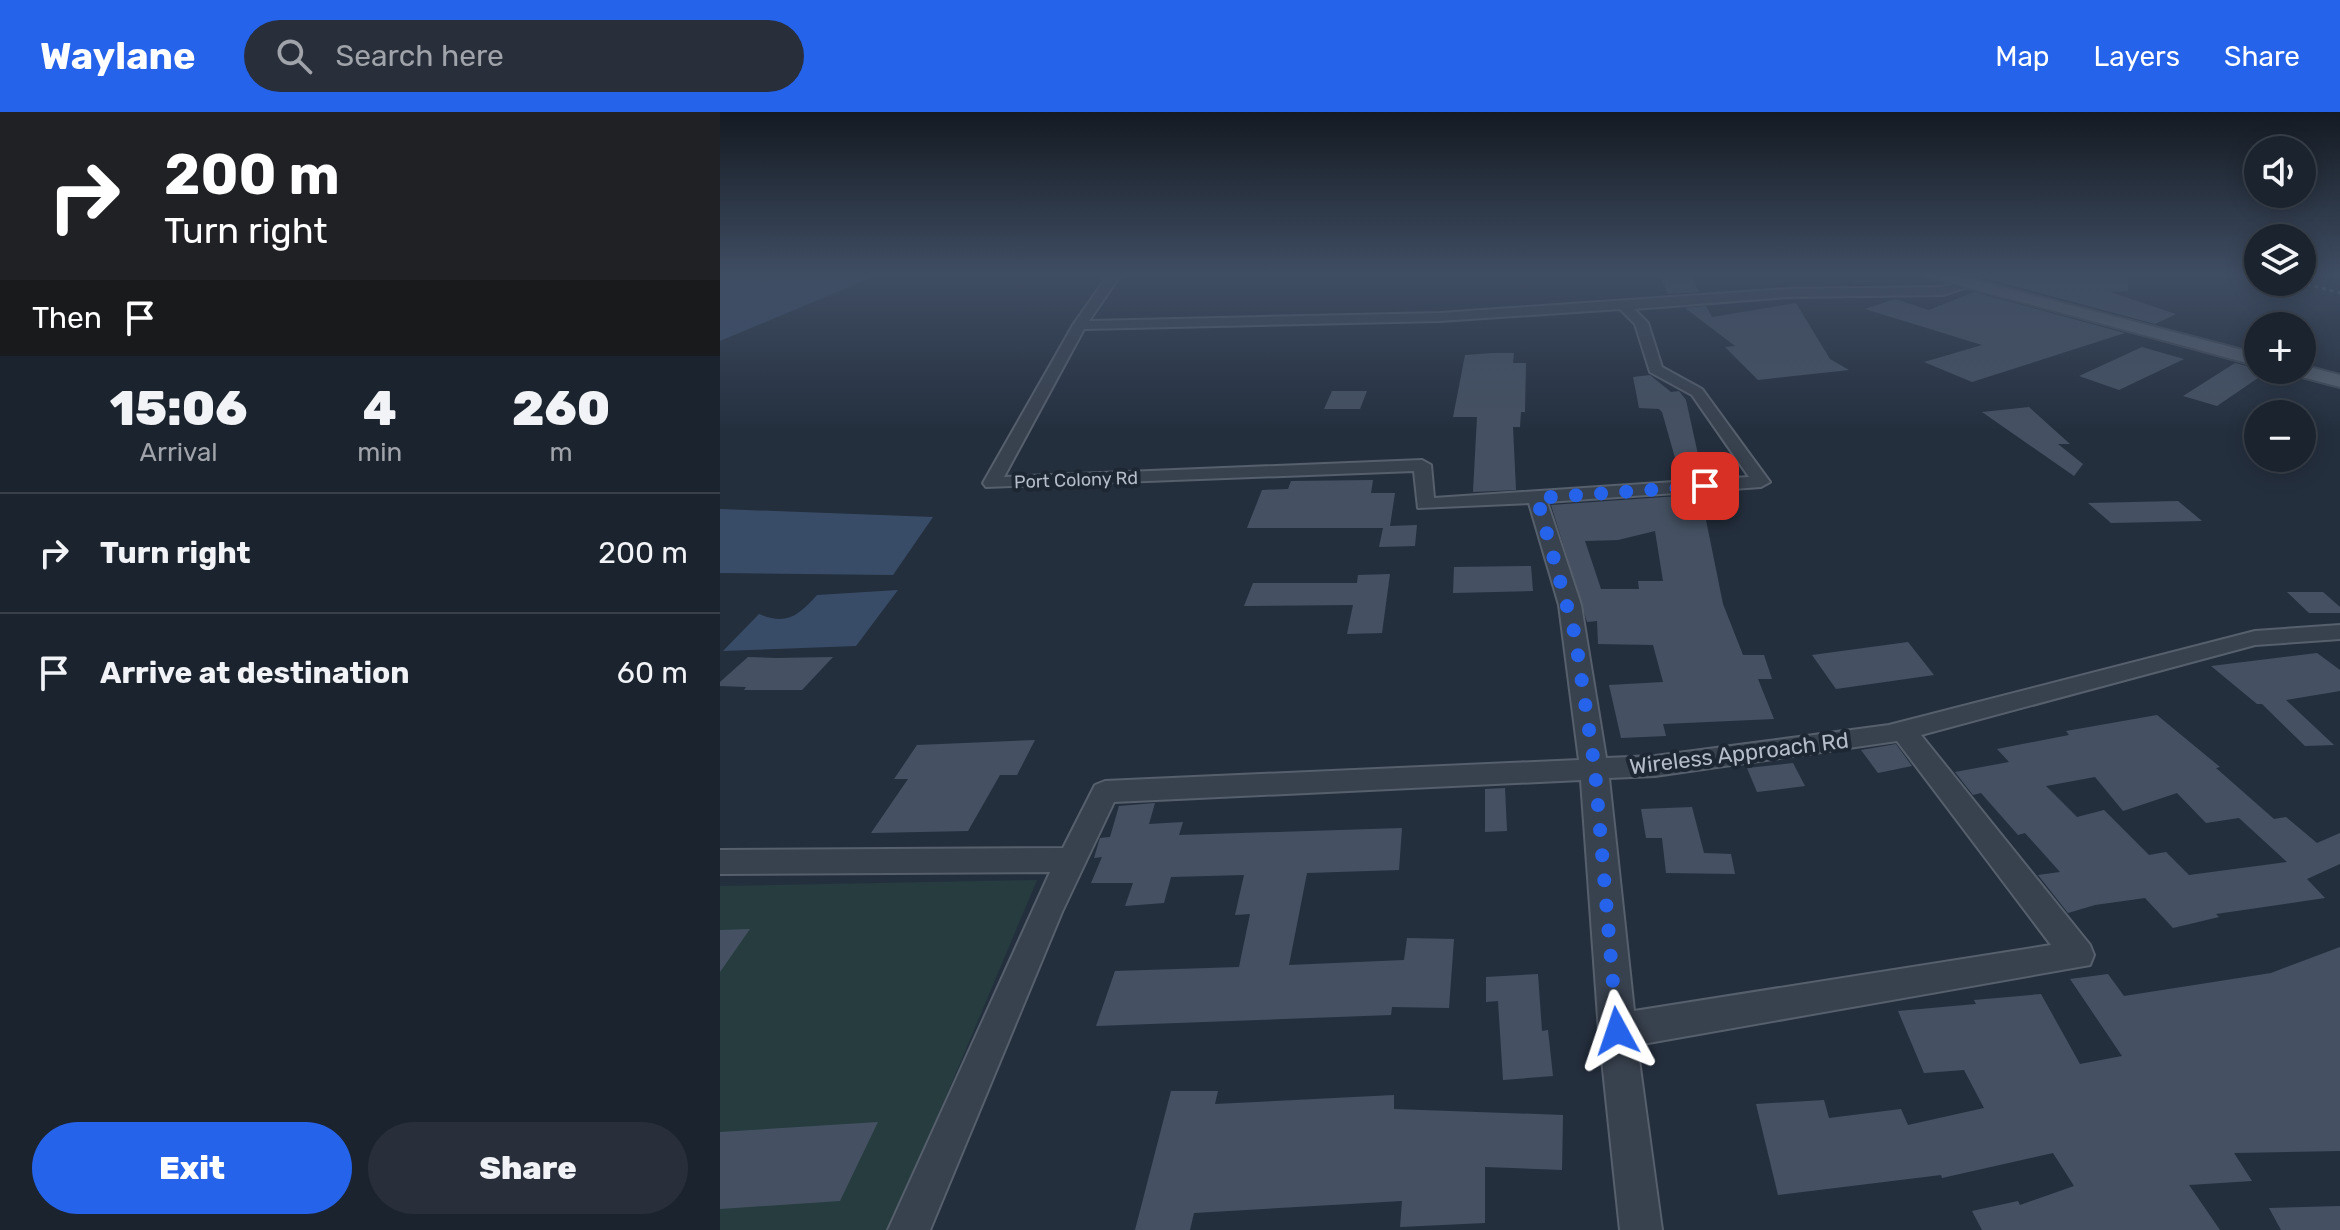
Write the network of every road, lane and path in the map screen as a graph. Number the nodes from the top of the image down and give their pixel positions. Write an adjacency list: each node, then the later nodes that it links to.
1 (1079, 326): 7 (street, Port Colony Rd)
2 (1642, 326): 7 (street)
3 (2130, 326): 4 (main road)
4 (2244, 356)
5 (2316, 375): 6 (main road)
6 (2340, 381)
7 (1537, 498): 10 (street)
8 (2340, 632): 9 (street, Wireless Approach Rd)
9 (1904, 731): 10 (street, Wireless Approach Rd); 13 (street)
10 (1595, 770): 11 (street, Wireless Approach Rd); 13 (street)
11 (1074, 860): 12 (street); 14 (street)
12 (720, 862)
13 (1617, 1031): 15 (street)
14 (909, 1230)
15 (1641, 1230)

